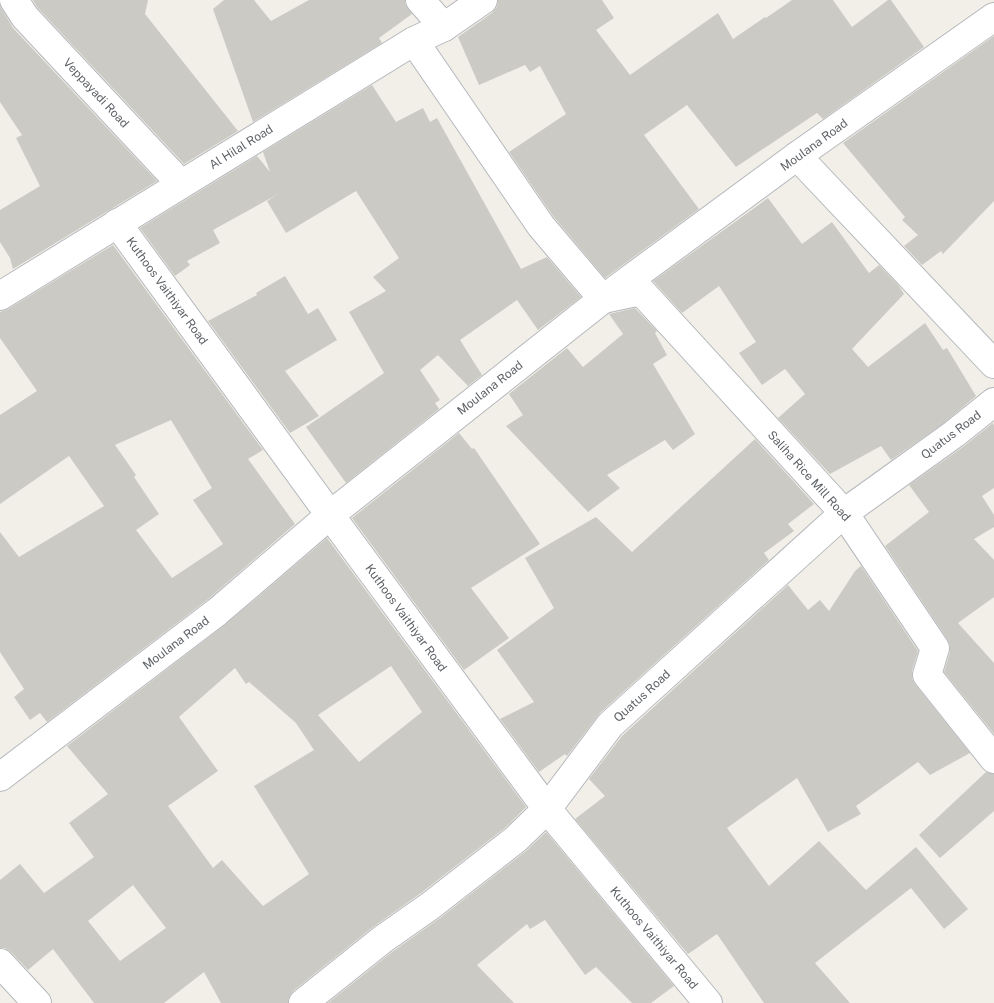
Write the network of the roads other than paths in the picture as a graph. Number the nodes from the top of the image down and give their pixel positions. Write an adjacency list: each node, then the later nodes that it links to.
1 (14, 0): 8 (street, Veppayadi Road)
2 (420, 0): 5 (street)
3 (483, 0): 5 (street, Al Hilal Road)
4 (994, 17): 7 (street, Moulana Road)
5 (444, 26): 6 (street, Al Hilal Road)
6 (414, 40): 8 (street, Al Hilal Road); 11 (street)
7 (797, 156): 11 (street, Moulana Road); 12 (street)
8 (181, 184): 9 (street, Al Hilal Road)
9 (118, 223): 10 (street, Al Hilal Road); 15 (street, Kuthoos Vaithiyar Road)
10 (0, 296)
11 (603, 299): 14 (street, Saliha Rice Mill Road); 15 (street, Moulana Road)
12 (994, 364)
13 (994, 402): 14 (street, Quatus Road)
14 (844, 513): 16 (street, Saliha Rice Mill Road); 18 (street, Quatus Road)
15 (330, 515): 17 (street, Moulana Road); 18 (street, Kuthoos Vaithiyar Road)
16 (994, 759)
17 (0, 777)
18 (547, 810): 21 (street, Quatus Road); 22 (street, Kuthoos Vaithiyar Road)
19 (0, 963): 20 (street)
20 (37, 1003)
21 (303, 1003)
22 (708, 1003)

